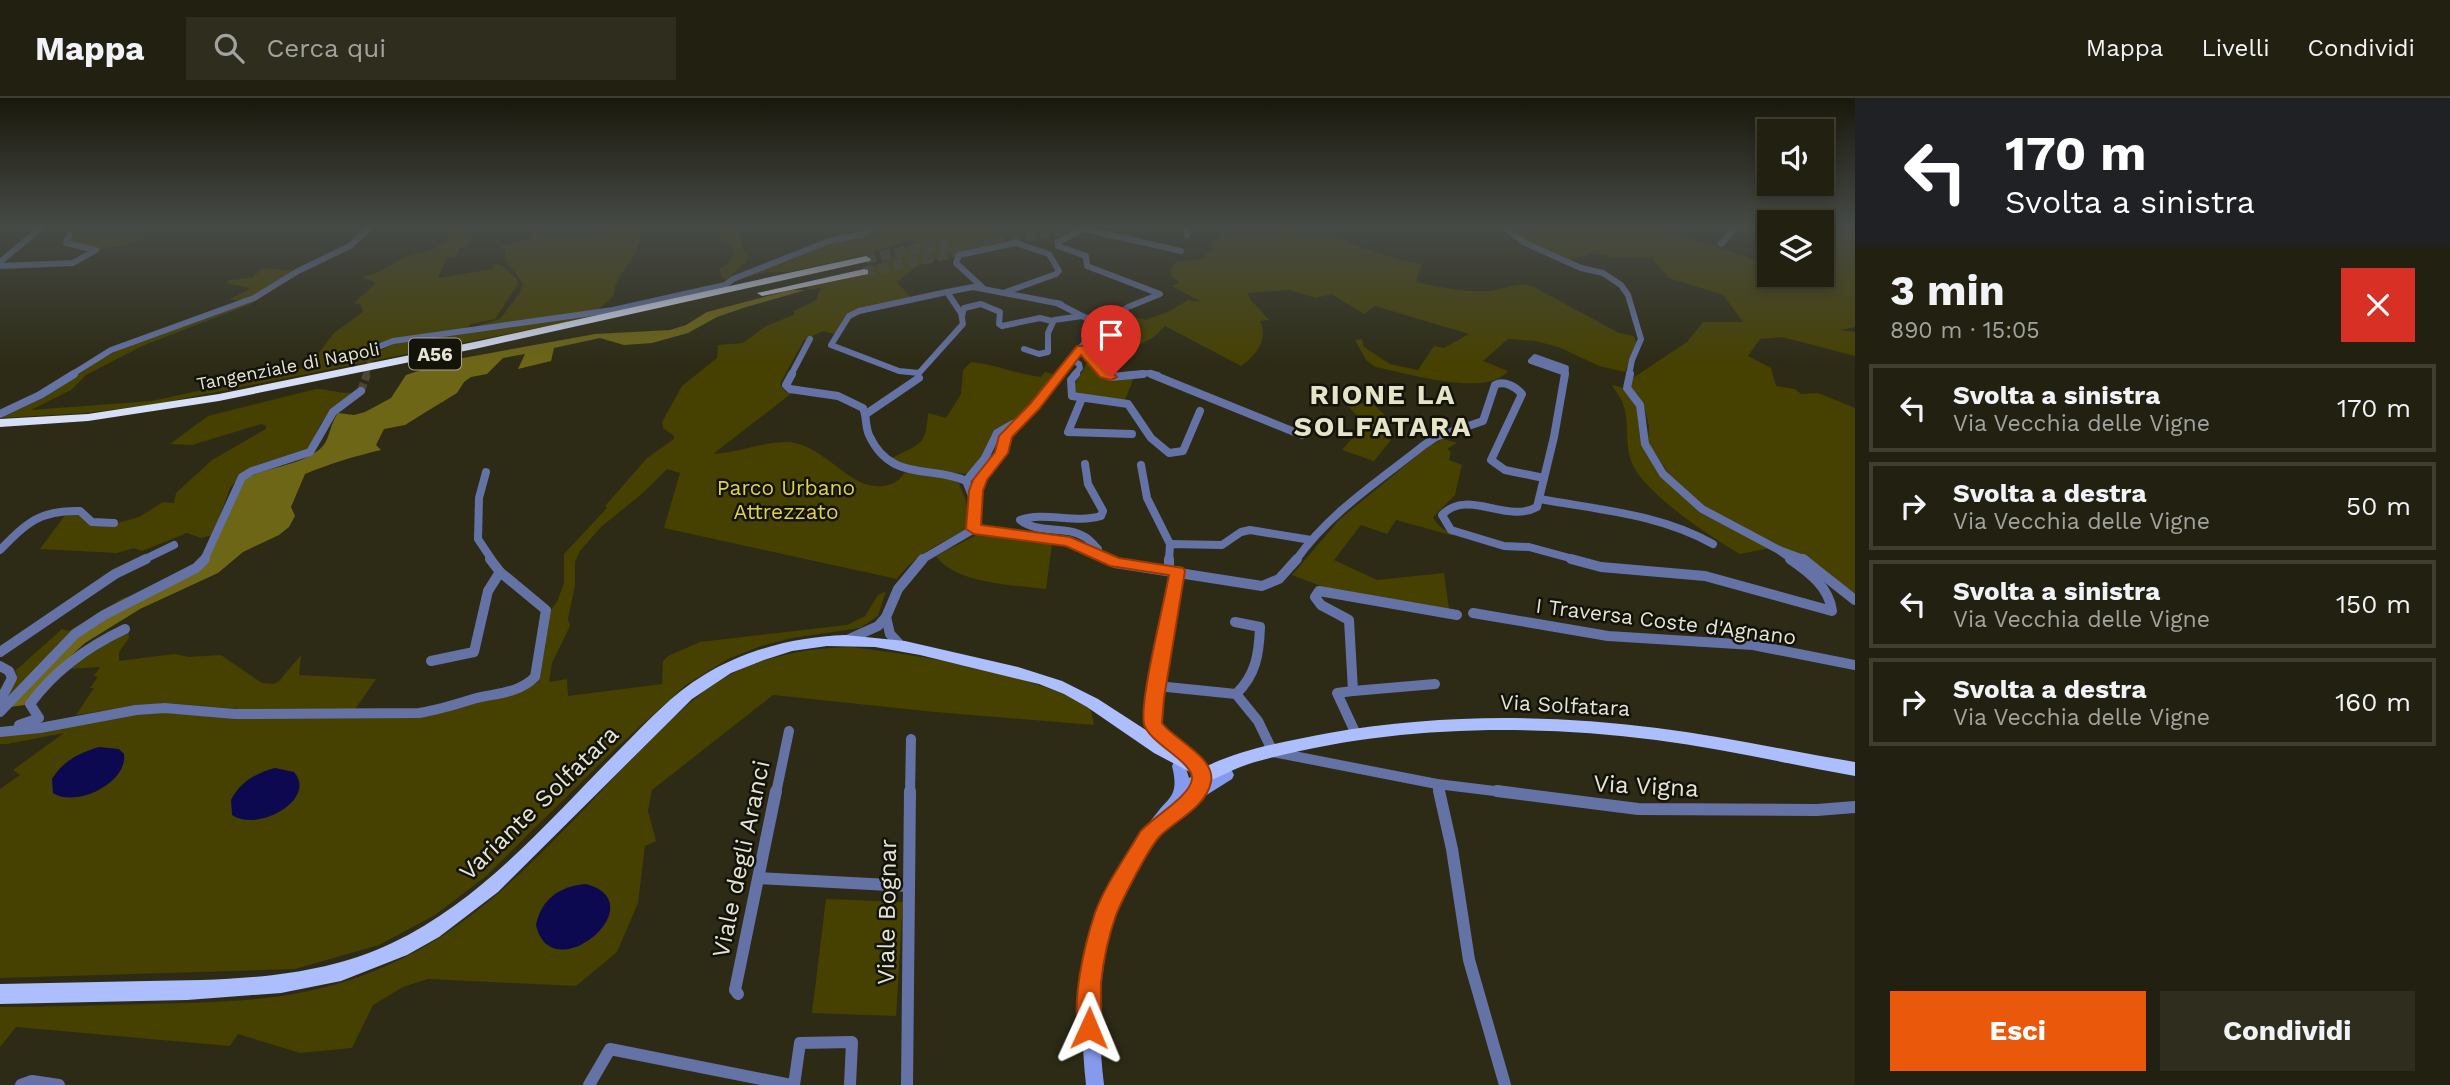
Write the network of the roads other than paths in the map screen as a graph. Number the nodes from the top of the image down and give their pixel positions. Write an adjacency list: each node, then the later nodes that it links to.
1 (295, 273): 28 (street)
2 (748, 273): 21 (street)
3 (831, 273): 30 (highway, Tangenziale di Napoli / A56)
4 (832, 273): 32 (highway, Tangenziale di Napoli / A56)
5 (966, 273): 9 (street)
6 (1054, 273): 10 (street)
7 (1107, 273): 14 (street)
8 (1603, 273): 49 (street)
9 (982, 288): 11 (street); 12 (street)
10 (1014, 289): 12 (street); 13 (street)
11 (947, 292): 15 (street); 15 (street)
12 (1004, 292): 13 (street)
13 (1061, 304): 16 (street)
14 (1121, 312): 16 (street); 19 (street)
15 (962, 316): 17 (street)
16 (1082, 316): 17 (street)
17 (1052, 321): 20 (street)
18 (810, 339): 29 (street)
19 (1081, 348): 22 (street); 34 (street)
20 (1024, 349)
21 (374, 352)
22 (1071, 359): 26 (street); 41 (street)
23 (1565, 373): 38 (street)
24 (919, 378): 29 (street)
25 (361, 391): 68 (street)
26 (1082, 398): 27 (street); 33 (street)
27 (1200, 411)
28 (0, 414)
29 (866, 414): 39 (street)
30 (0, 423)
31 (1013, 424): 39 (street)
32 (0, 433)
33 (1132, 434)
34 (1302, 435)
35 (1085, 464): 50 (street)
36 (1141, 465): 45 (street)
37 (486, 472): 52 (street)
38 (1544, 478): 40 (street); 44 (street)
39 (966, 481): 41 (street)
40 (1540, 499): 46 (street); 49 (street)
41 (976, 505): 43 (street)
42 (114, 523): 48 (street)
43 (974, 529): 50 (street); 58 (street)
44 (1311, 540): 45 (street); 51 (street)
45 (1170, 544): 51 (street)
46 (1713, 544)
47 (174, 545): 59 (street)
48 (0, 550)
49 (1779, 550): 53 (street)
50 (1096, 554): 51 (street)
51 (1173, 571): 64 (street)
52 (500, 572): 60 (street); 71 (street)
53 (1855, 600)
54 (1473, 613): 61 (street, I Traversa Coste d'Agnano)
55 (1457, 615): 65 (street)
56 (1235, 622): 66 (street)
57 (125, 629): 69 (street)
58 (881, 631): 75 (main road, Variante Solfatara); 83 (main road, Variante Solfatara)
59 (0, 652)
60 (431, 661)
61 (1855, 665)
62 (0, 666): 67 (street)
63 (1435, 684): 65 (street)
64 (1157, 686): 66 (street); 75 (street)
65 (1353, 691): 72 (street)
66 (1236, 694): 74 (street)
67 (0, 701)
68 (0, 712)
69 (0, 727)
70 (789, 731): 81 (street, Viale degli Aranci)
71 (0, 732)
72 (1356, 734): 74 (main road, Via Solfatara); 77 (main road, Via Solfatara)
73 (911, 739): 82 (street, Viale Bognar)
74 (1273, 752): 76 (main road, Via Solfatara); 78 (street, Via Vigna)
75 (1186, 765): 76 (main road); 79 (main road); 79 (main road)
76 (1231, 768): 79 (main road, Via Solfatara)
77 (1855, 769)
78 (1437, 784): 80 (street, Via Vigna); 92 (street)
79 (1186, 796): 91 (main road, Via Solfatara)
80 (1855, 807)
81 (759, 878): 82 (street); 84 (street, Viale degli Aranci)
82 (908, 886): 90 (street, Viale Bognar)
83 (0, 994)
84 (738, 994)
85 (21, 1085): 86 (street)
86 (59, 1085)
87 (589, 1085): 88 (street)
88 (793, 1085): 89 (street)
89 (850, 1085)
90 (907, 1085)
91 (1095, 1085)
92 (1505, 1085)

